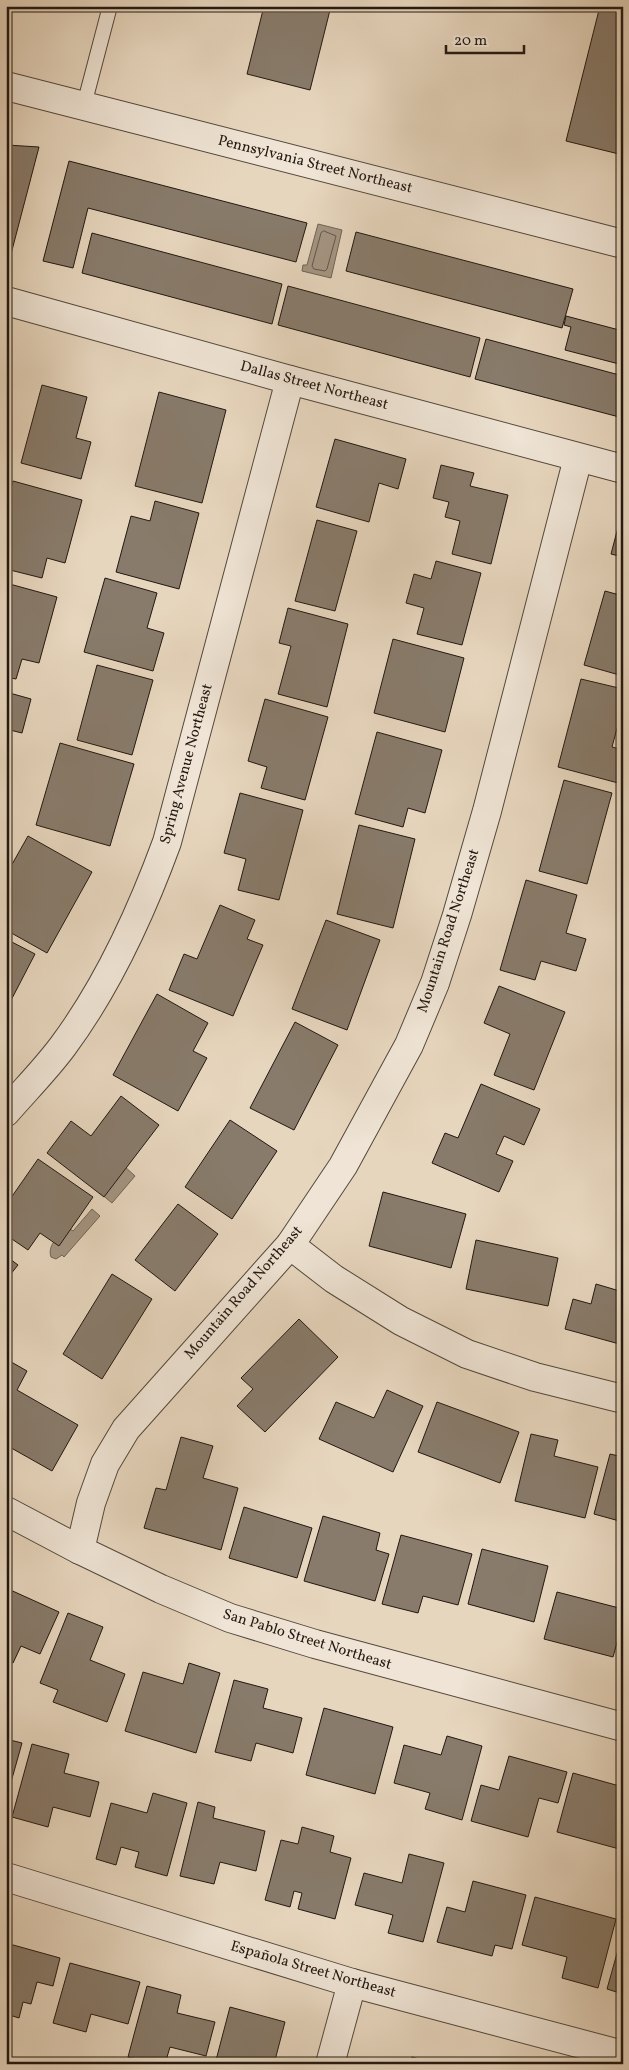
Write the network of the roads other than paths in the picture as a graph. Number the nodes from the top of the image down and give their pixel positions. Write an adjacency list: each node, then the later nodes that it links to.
1 (110, 6): 3 (lane)
2 (6, 86): 3 (street, Pennsylvania Street Northeast)
3 (84, 105): 4 (street, Pennsylvania Street Northeast)
4 (623, 244)
5 (6, 301): 6 (street, Dallas Street Northeast)
6 (290, 380): 7 (street, Dallas Street Northeast); 9 (street, Spring Avenue Northeast)
7 (578, 458): 8 (street, Dallas Street Northeast); 10 (street, Mountain Road Northeast)
8 (623, 469)
9 (6, 1112)
10 (290, 1245): 11 (street); 13 (street, Mountain Road Northeast)
11 (623, 1399)
12 (6, 1511): 13 (street, San Pablo Street Northeast)
13 (80, 1550): 14 (street, San Pablo Street Northeast)
14 (623, 1727)
15 (6, 1877): 16 (street, Española Street Northeast)
16 (352, 1983): 17 (street, Española Street Northeast); 18 (street)
17 (623, 2054)
18 (330, 2064)

